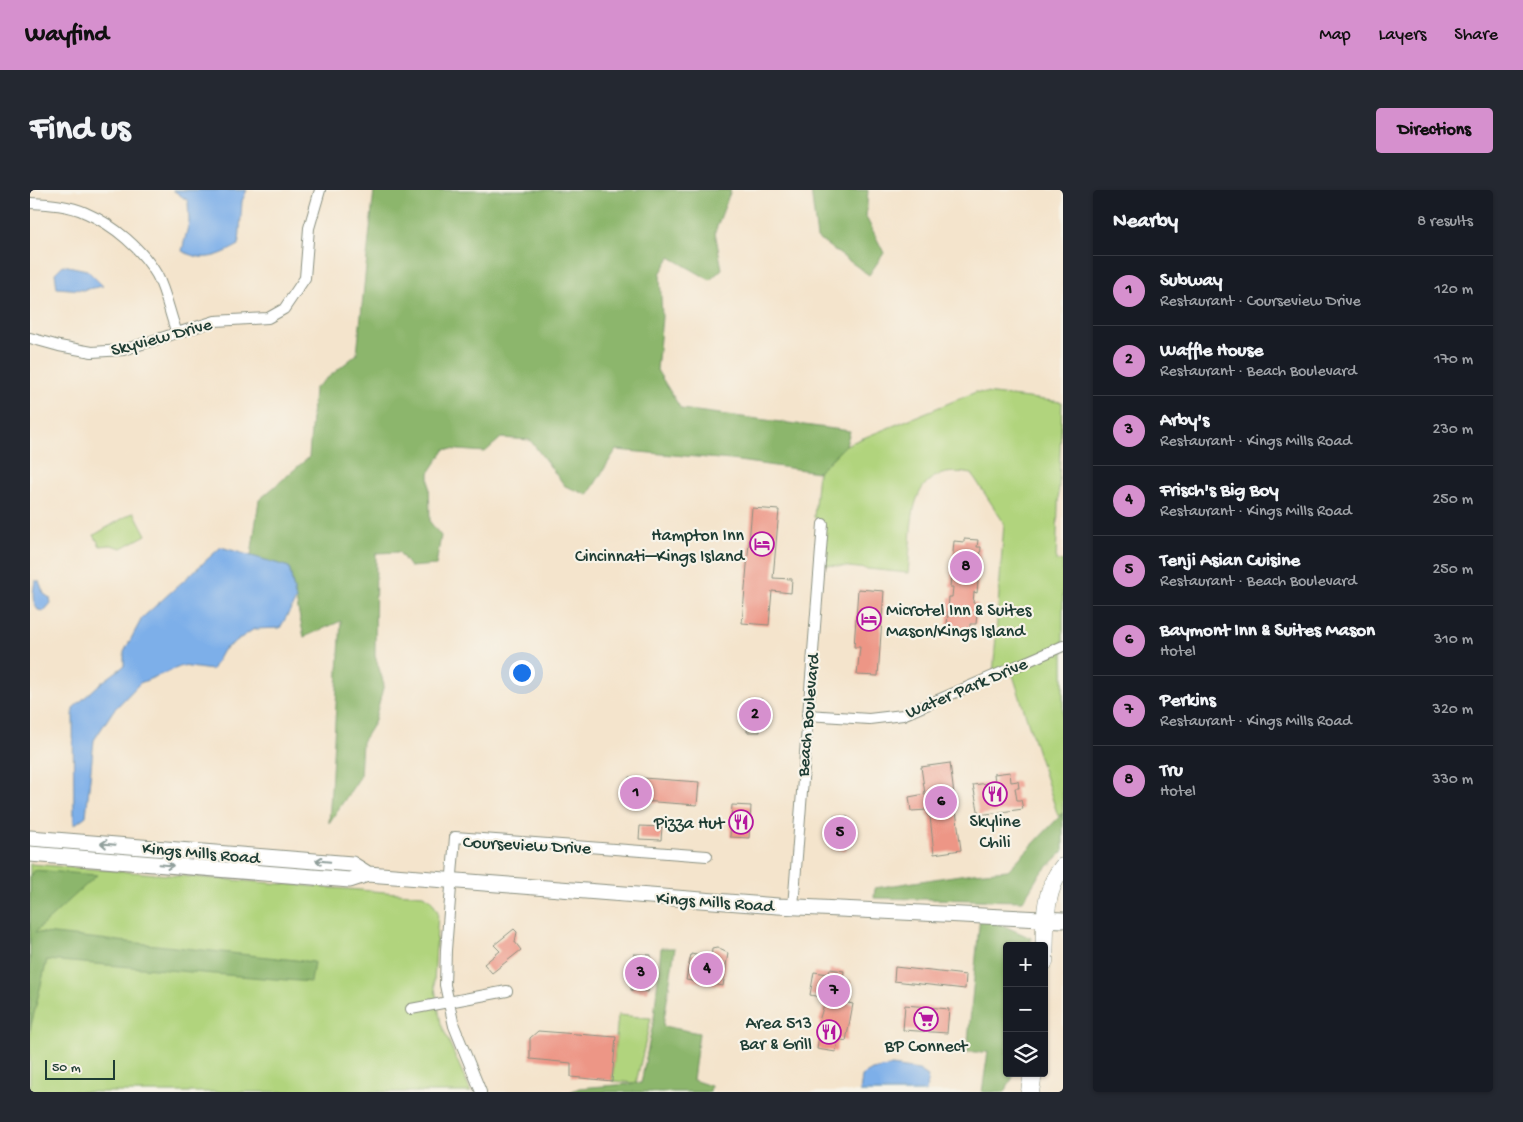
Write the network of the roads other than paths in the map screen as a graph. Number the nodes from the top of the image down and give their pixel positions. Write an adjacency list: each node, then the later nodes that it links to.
1 (320, 190): 3 (street, Skyview Drive)
2 (30, 203): 3 (street)
3 (176, 333): 4 (street, Skyview Drive)
4 (30, 338)
5 (823, 524): 7 (street, Beach Boulevard)
6 (1063, 646): 7 (street, Water Park Drive)
7 (807, 715): 14 (street, Beach Boulevard)
8 (30, 838): 12 (main road, Kings Mills Road, one-way to 8)
9 (30, 854): 12 (main road, Kings Mills Road, one-way to 12)
10 (707, 856): 13 (street, Courseview Drive)
11 (1063, 867): 15 (highway)
12 (368, 874): 13 (main road, Kings Mills Road)
13 (451, 880): 14 (main road, Kings Mills Road); 18 (street, Courseview Drive)
14 (792, 907): 15 (main road, Kings Mills Road)
15 (1055, 919): 16 (highway)
16 (1048, 946)
17 (508, 991): 18 (street)
18 (448, 1002): 19 (street); 21 (street, Courseview Drive)
19 (410, 1009)
20 (1033, 1077): 22 (highway)
21 (480, 1092)
22 (1030, 1092)

